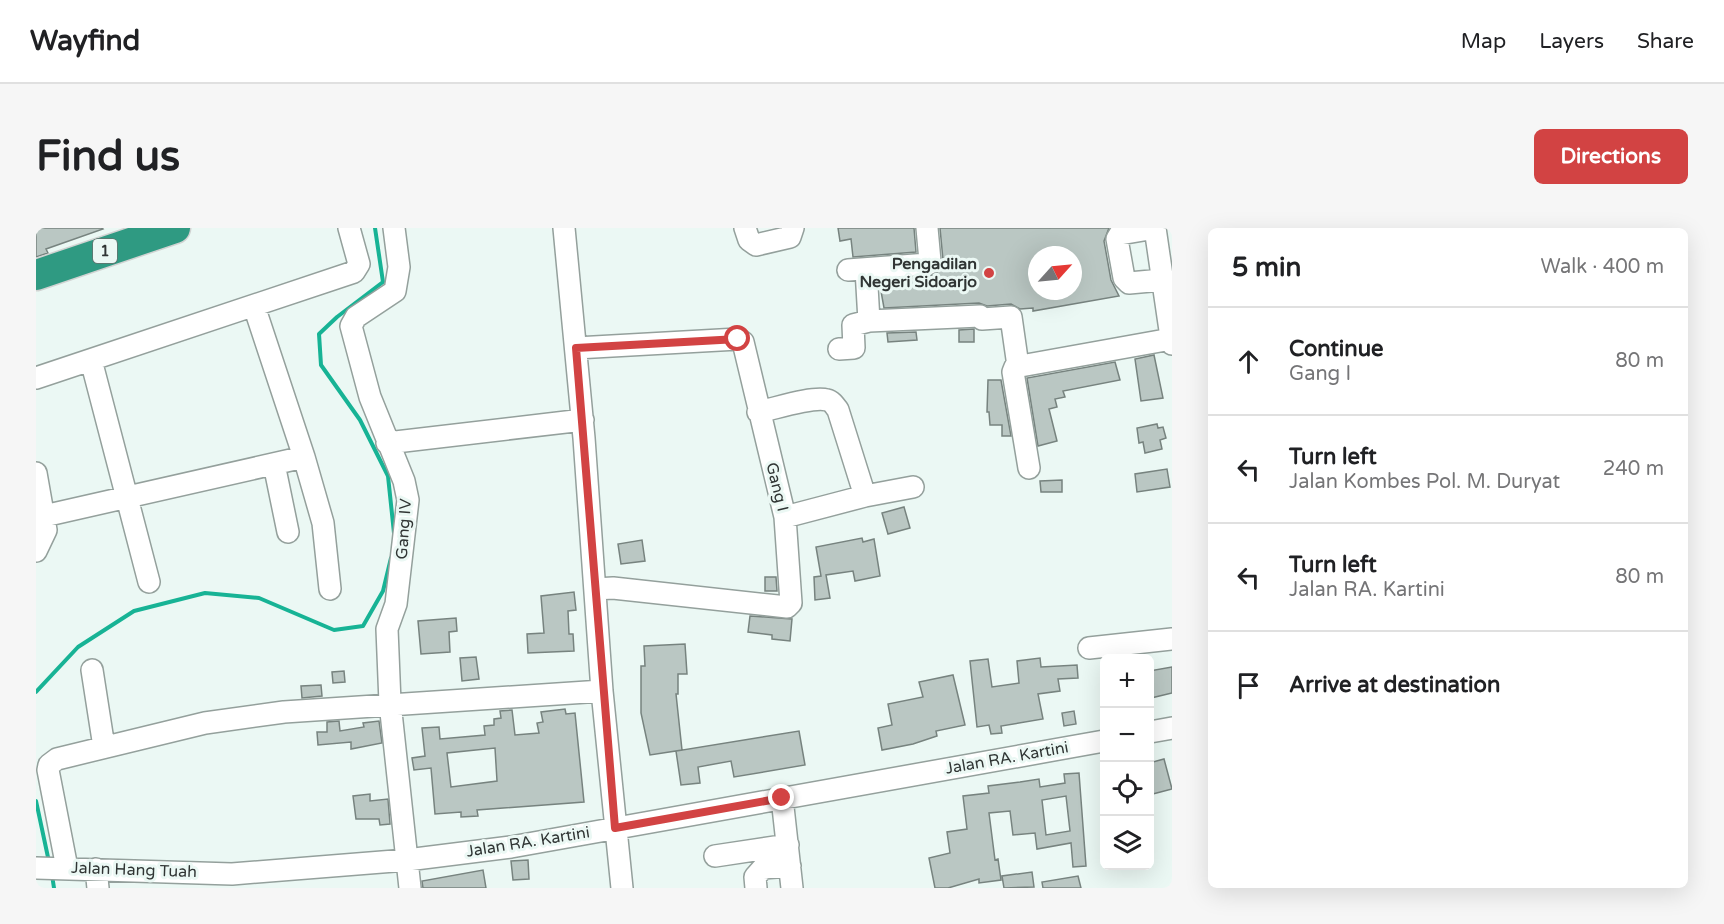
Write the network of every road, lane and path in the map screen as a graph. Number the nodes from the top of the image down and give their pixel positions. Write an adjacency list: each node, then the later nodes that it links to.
1 (175, 228): 9 (highway, 1)
2 (349, 228): 11 (street)
3 (394, 228): 21 (street, Gang IV)
4 (564, 228): 14 (street)
5 (745, 228): 6 (street)
6 (793, 228)
7 (927, 228): 12 (street)
8 (1155, 228): 10 (street); 10 (street)
9 (36, 274)
10 (1162, 280): 13 (street)
11 (254, 306): 16 (street); 22 (street)
12 (857, 323): 15 (street); 17 (street)
13 (1171, 331): 17 (street)
14 (576, 348): 19 (street, Gang I); 20 (street)
15 (839, 349)
16 (91, 360): 18 (street); 28 (street)
17 (1018, 366): 24 (street)
18 (36, 378)
19 (758, 412): 27 (street); 30 (street, Gang I)
20 (583, 420): 21 (street); 35 (street)
21 (387, 443): 40 (street, Gang IV)
22 (304, 457): 23 (street); 34 (street)
23 (274, 465): 28 (street); 31 (street)
24 (1029, 468)
25 (36, 473): 29 (street)
26 (913, 486): 27 (street)
27 (865, 496): 30 (street)
28 (125, 498): 29 (street); 33 (street)
29 (44, 516): 32 (street)
30 (785, 516): 35 (street, Gang I)
31 (288, 532)
32 (36, 551)
33 (149, 582)
34 (330, 589)
35 (595, 589): 39 (street)
36 (1172, 639): 37 (street)
37 (1089, 648)
38 (92, 670): 44 (street)
39 (602, 691): 40 (street); 46 (street)
40 (390, 703): 44 (street); 49 (street, Gang IV)
41 (1171, 724): 42 (street)
42 (1154, 730)
43 (1100, 742): 45 (street, Jalan RA. Kartini)
44 (104, 747): 51 (street)
45 (782, 798): 46 (street, Jalan RA. Kartini); 48 (street)
46 (615, 828): 49 (street, Jalan RA. Kartini); 55 (street)
47 (715, 856): 48 (street)
48 (789, 856): 56 (street); 57 (street)
49 (407, 860): 53 (street, Jalan RA. Kartini); 54 (street, Gang IV)
50 (36, 868): 51 (street, Jalan Hang Tuah)
51 (63, 868): 52 (street, Jalan Hang Tuah)
52 (97, 879): 53 (street, Jalan Hang Tuah)
53 (234, 881)
54 (410, 888)
55 (622, 888)
56 (756, 888)
57 (792, 888)

